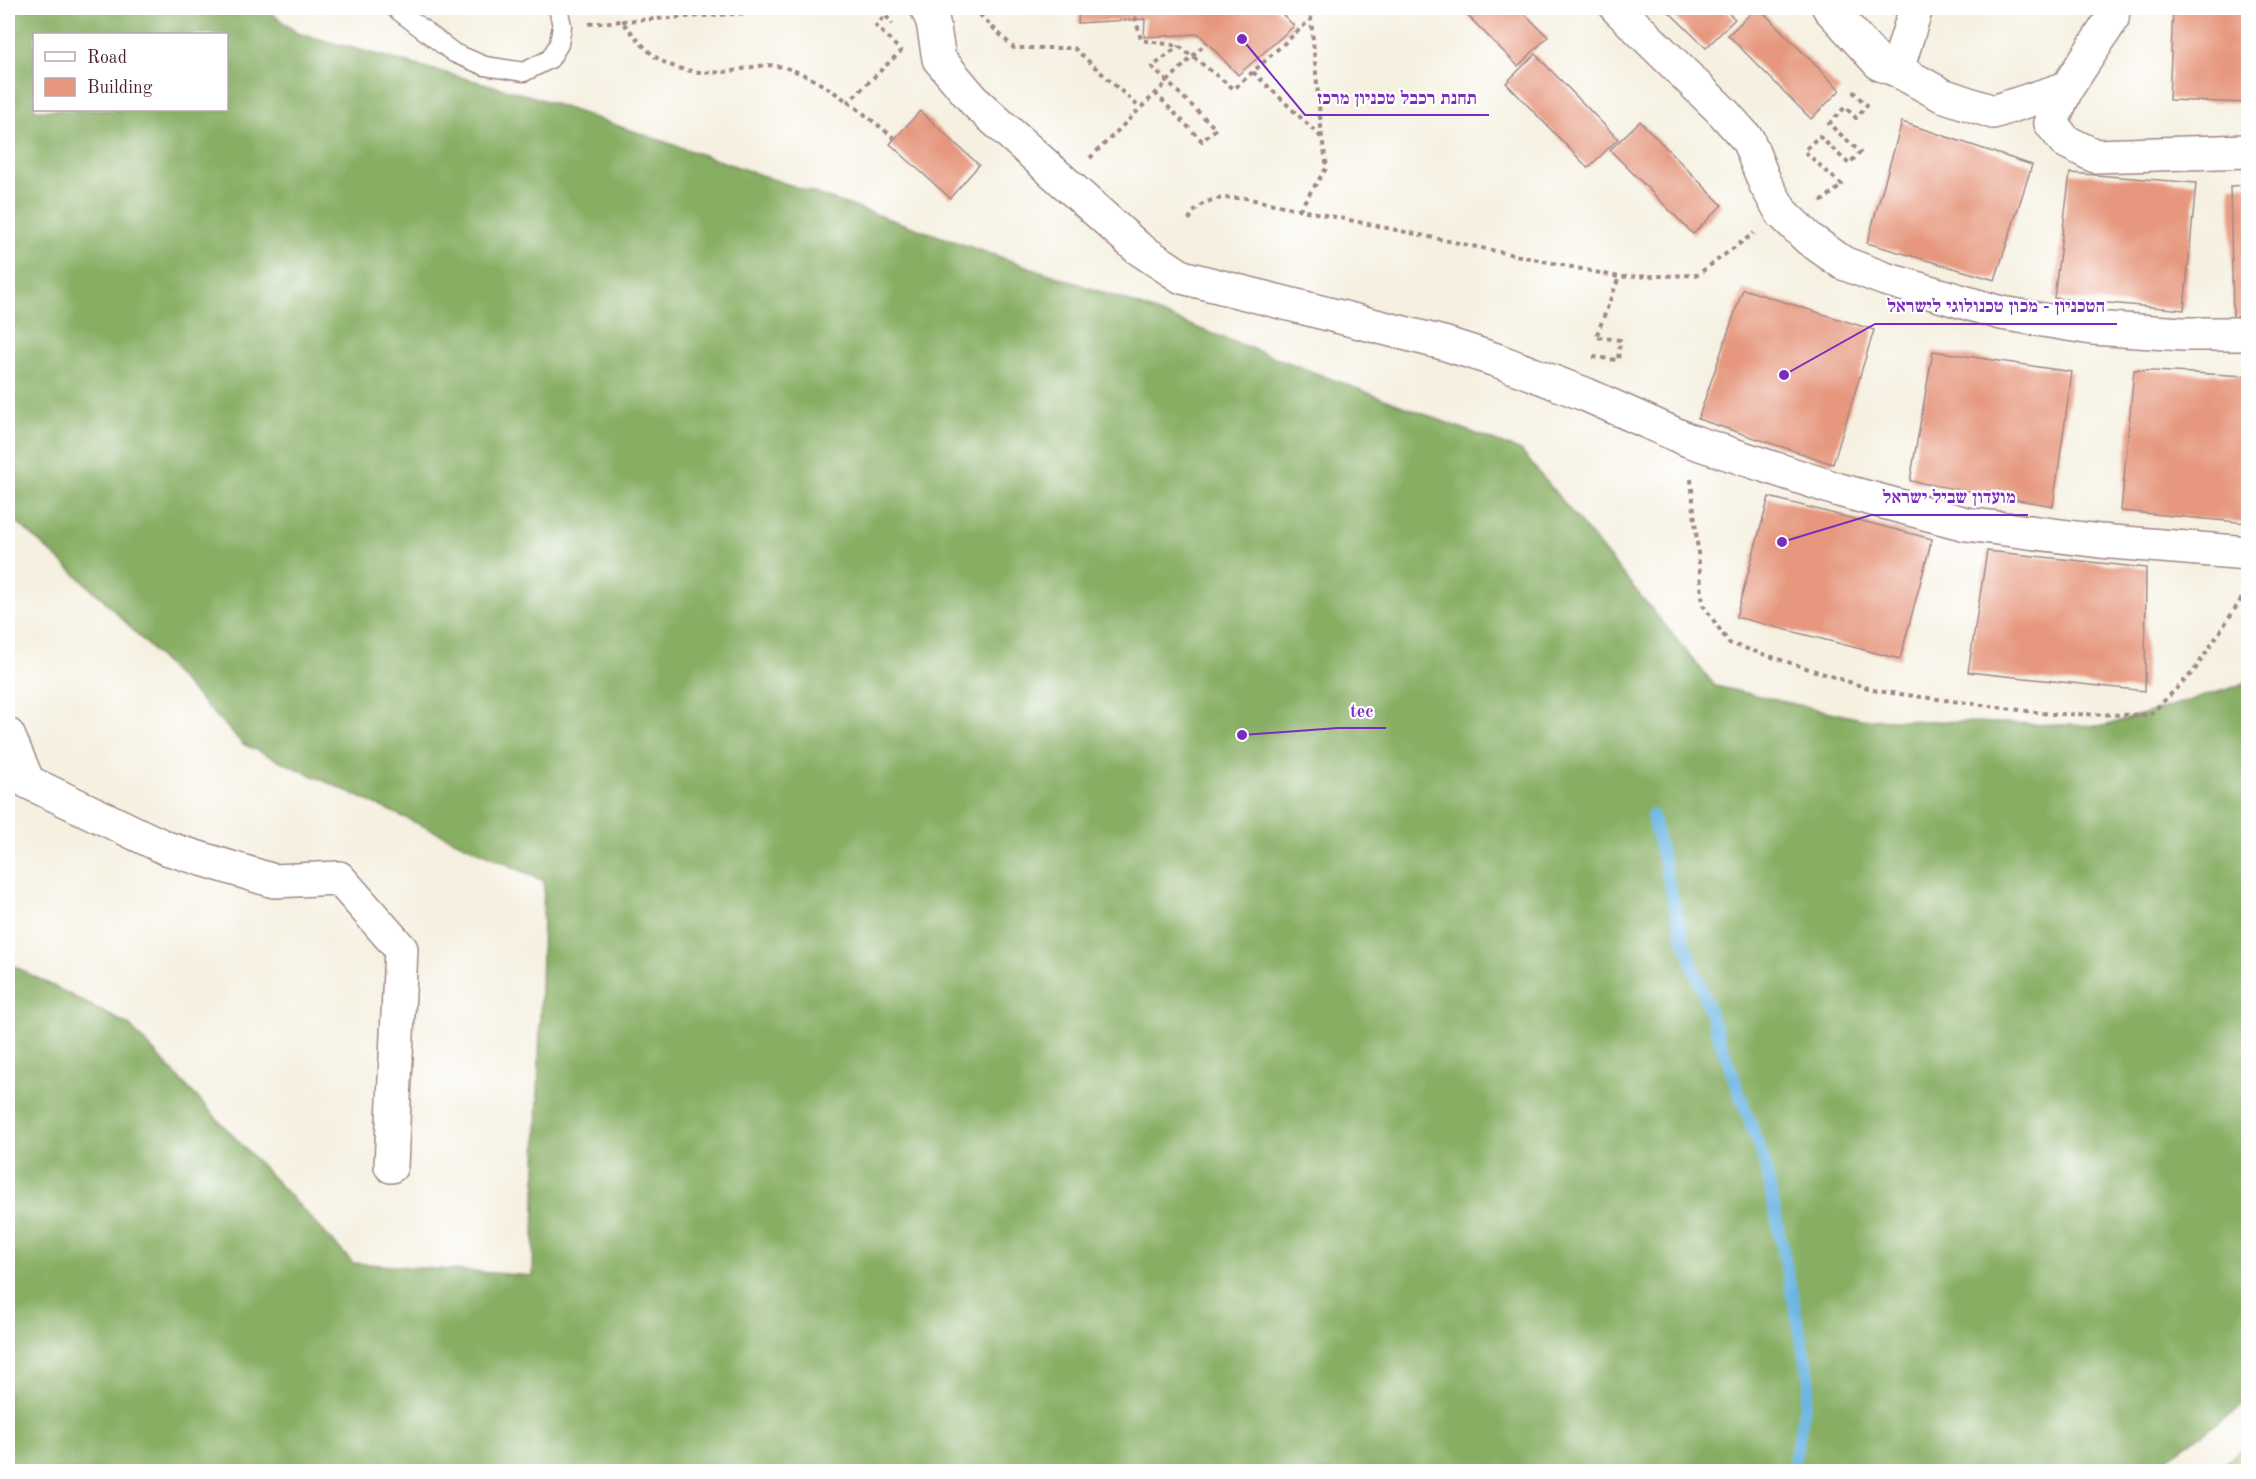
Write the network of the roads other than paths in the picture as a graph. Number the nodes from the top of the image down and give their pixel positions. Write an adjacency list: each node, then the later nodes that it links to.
1 (395, 8): 2 (lane)
2 (558, 8)
3 (927, 8): 12 (street)
4 (1617, 8): 11 (street)
5 (1829, 8): 8 (street)
6 (1916, 8): 8 (street)
7 (2113, 8): 9 (street)
8 (1889, 67): 9 (street)
9 (2067, 88): 10 (street)
10 (2248, 151)
11 (2248, 334)
12 (2248, 553)
13 (8, 735): 14 (street)
14 (391, 1166)

